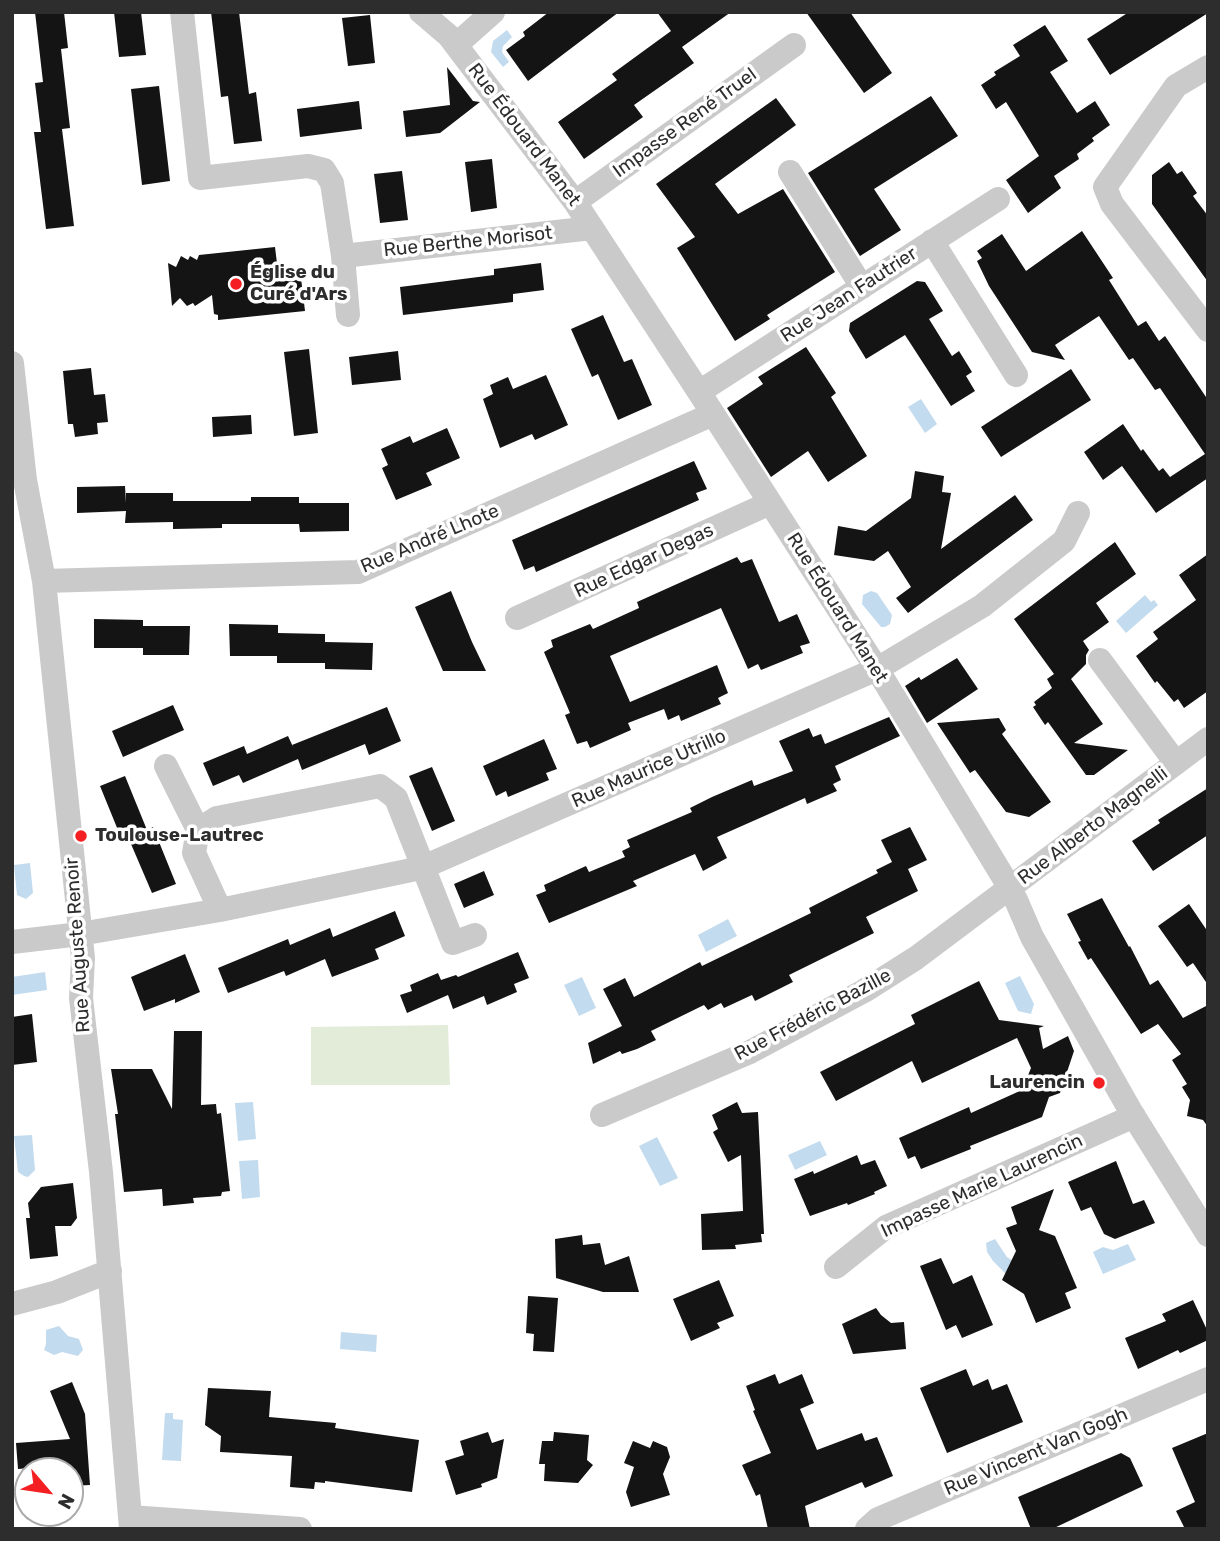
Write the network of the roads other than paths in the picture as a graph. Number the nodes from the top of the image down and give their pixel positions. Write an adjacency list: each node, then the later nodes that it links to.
1 (182, 12): 12 (street)
2 (421, 12): 5 (street, Rue Édouard Manet)
3 (493, 12): 5 (street)
4 (794, 44): 9 (street, Impasse René Truel)
5 (456, 45): 9 (street, Rue Édouard Manet)
6 (1208, 67): 15 (street)
7 (790, 172): 13 (street)
8 (998, 198): 11 (street, Rue Jean Fautrier)
9 (575, 202): 10 (street, Rue Édouard Manet)
10 (592, 228): 12 (street, Rue Berthe Morisot); 18 (street, Rue Édouard Manet)
11 (932, 241): 13 (street, Rue Jean Fautrier); 17 (street)
12 (343, 256): 14 (street)
13 (862, 286): 18 (street, Rue Jean Fautrier)
14 (348, 315)
15 (1208, 330)
16 (12, 363): 20 (street, Rue Auguste Renoir)
17 (1016, 375)
18 (699, 392): 19 (street, Rue Édouard Manet)
19 (713, 414): 21 (street, Rue Édouard Manet); 23 (street, Rue André Lhote)
20 (19, 480): 23 (street, Rue Auguste Renoir)
21 (770, 503): 24 (street, Rue Edgar Degas); 26 (street, Rue Édouard Manet)
22 (1079, 513): 26 (street, Rue Maurice Utrillo)
23 (44, 581): 34 (street, Rue Auguste Renoir)
24 (517, 618)
25 (1100, 660): 28 (street, Rue Alberto Magnelli)
26 (877, 669): 31 (street, Rue Maurice Utrillo); 32 (street, Rue Édouard Manet)
27 (1208, 740): 28 (street, Rue Alberto Magnelli)
28 (1176, 763): 32 (street, Rue Alberto Magnelli)
29 (166, 766): 30 (street)
30 (198, 830): 31 (street); 33 (street)
31 (421, 868): 33 (street, Rue Maurice Utrillo); 35 (street)
32 (1009, 888): 37 (street, Rue Frédéric Bazille); 38 (street, Rue Édouard Manet)
33 (220, 910): 34 (street, Rue Maurice Utrillo)
34 (79, 934): 36 (street, Rue Maurice Utrillo); 41 (street, Rue Auguste Renoir)
35 (475, 935)
36 (12, 942)
37 (602, 1115)
38 (1134, 1116): 39 (street, Rue Édouard Manet); 40 (street, Impasse Marie Laurencin)
39 (1208, 1235)
40 (836, 1267)
41 (110, 1271): 42 (street); 44 (street, Rue Auguste Renoir)
42 (12, 1304)
43 (1208, 1379): 46 (street, Rue Vincent Van Gogh)
44 (130, 1523): 45 (street)
45 (300, 1529)
46 (867, 1529)

